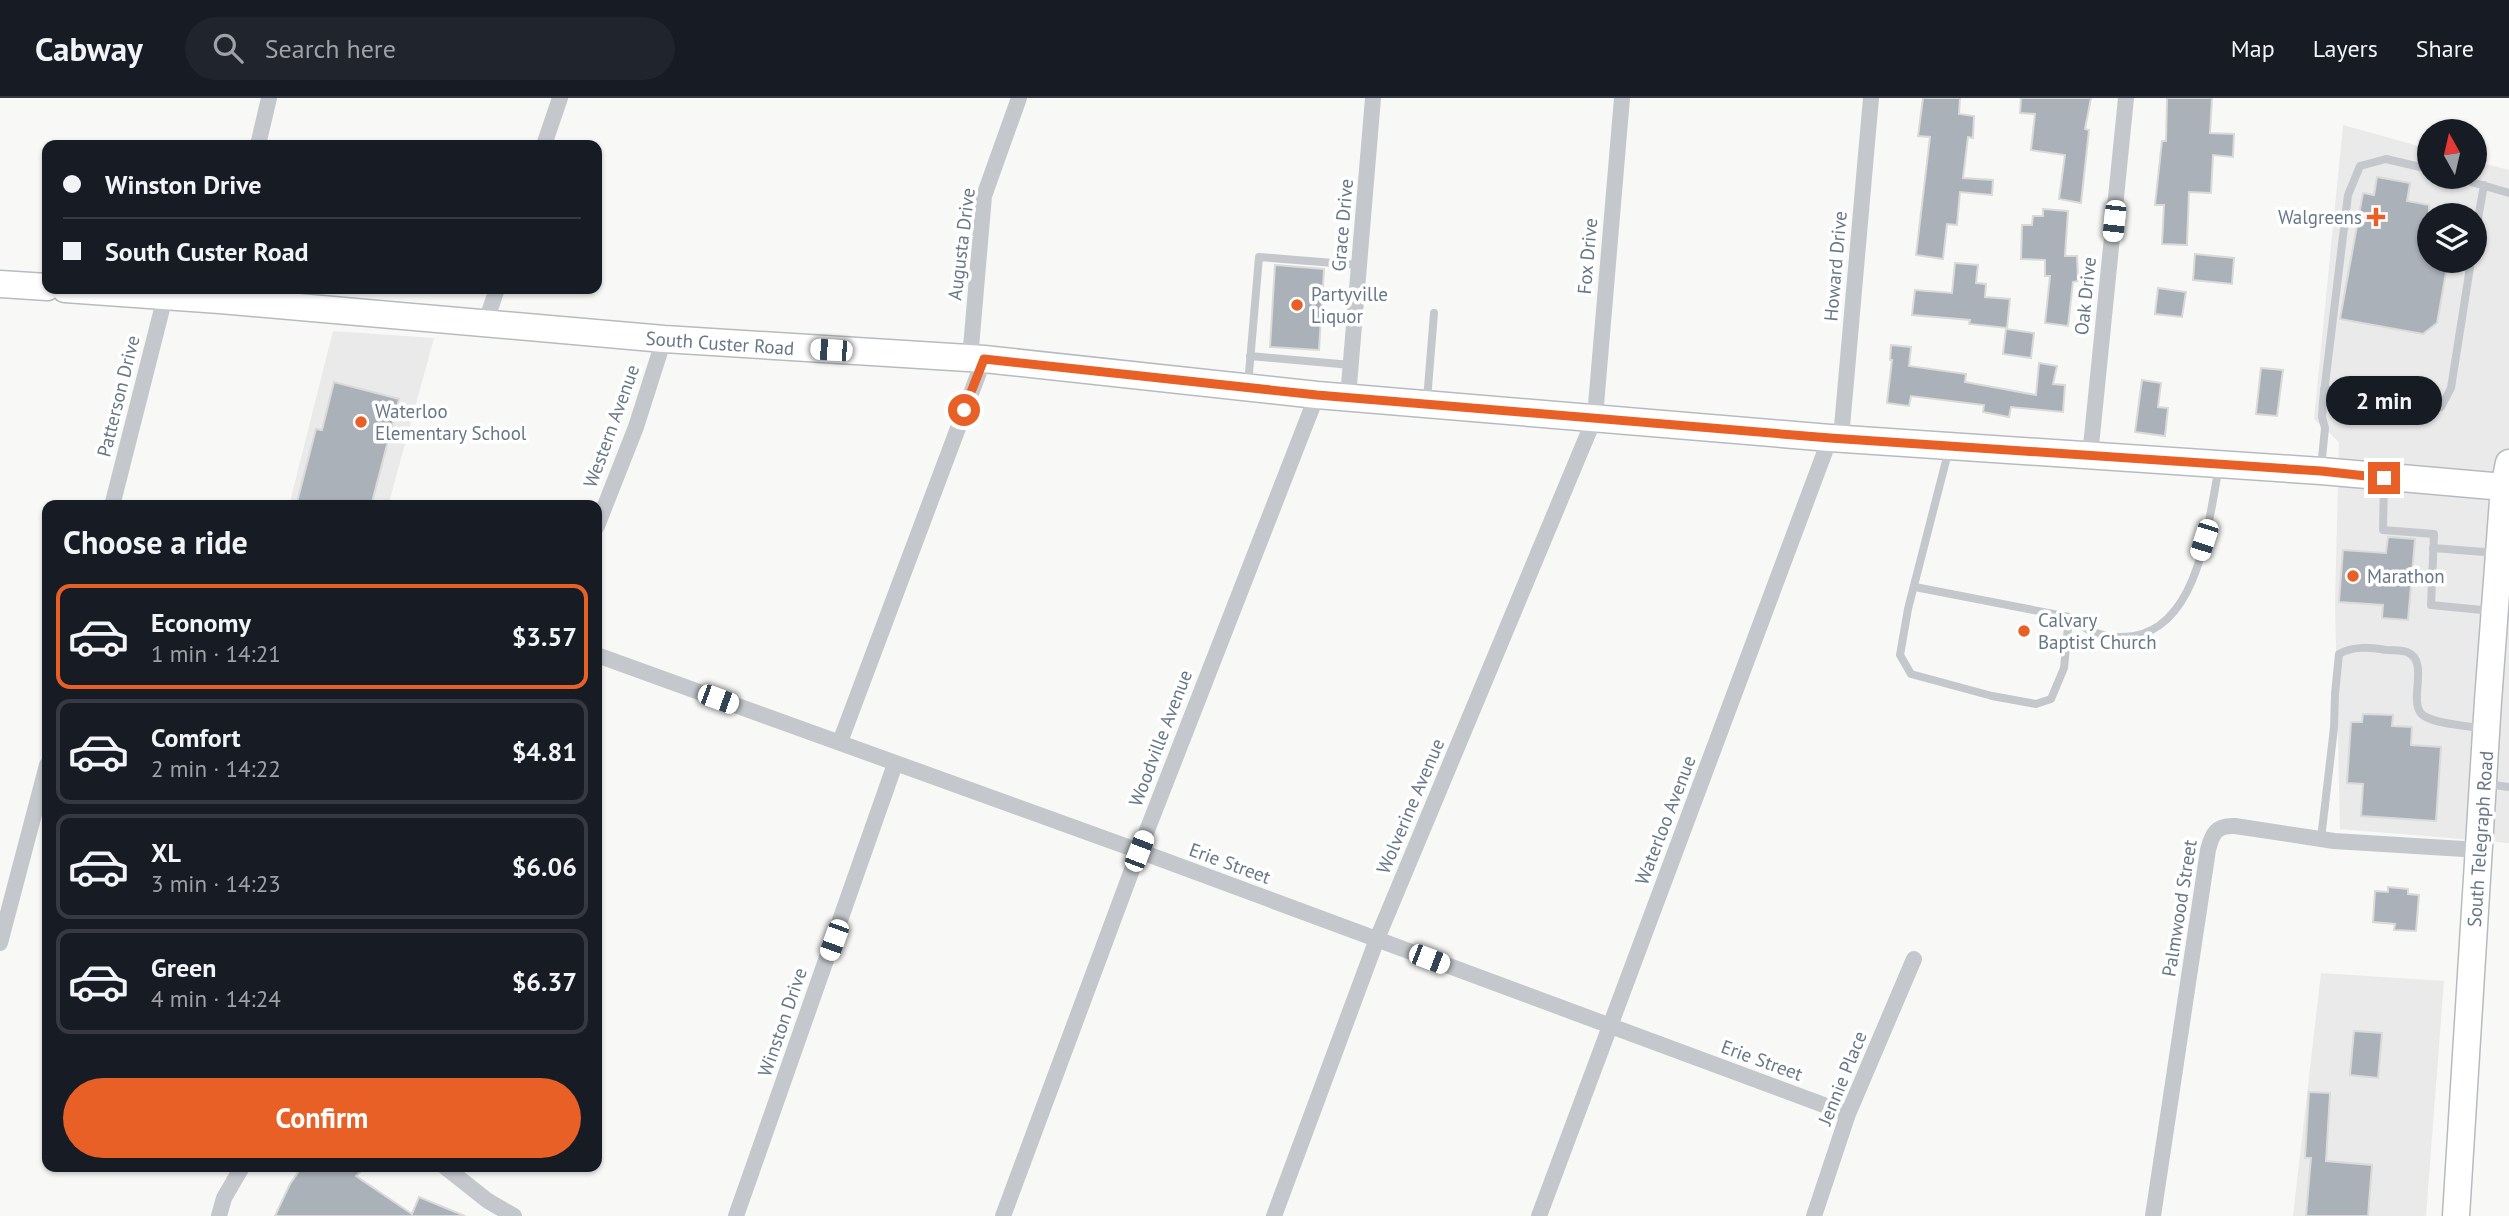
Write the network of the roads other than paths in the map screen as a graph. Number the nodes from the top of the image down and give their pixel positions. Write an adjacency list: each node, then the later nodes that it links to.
1 (269, 98): 8 (street)
2 (560, 98): 9 (street)
3 (1019, 98): 25 (street, Augusta Drive)
4 (1373, 98): 13 (street, Grace Drive)
5 (1622, 98): 32 (street, Fox Drive)
6 (1871, 98): 33 (street, Howard Drive)
7 (2126, 98): 35 (street, Oak Drive)
8 (259, 140)
9 (546, 140)
10 (2417, 166): 28 (lane)
11 (2487, 187): 12 (lane)
12 (2509, 193)
13 (1359, 265): 24 (lane); 26 (street, Grace Drive)
14 (2469, 273): 28 (lane)
15 (0, 284): 16 (main road)
16 (42, 287)
17 (128, 294): 20 (main road, South Custer Road)
18 (221, 294): 20 (main road, South Custer Road); 22 (main road, South Custer Road)
19 (495, 294): 22 (street)
20 (165, 297): 40 (street, Patterson Drive)
21 (1434, 313): 31 (lane)
22 (485, 324): 23 (main road, South Custer Road)
23 (664, 340): 25 (main road, South Custer Road); 41 (street, Western Avenue)
24 (1250, 356): 26 (lane); 27 (lane)
25 (977, 359): 27 (main road, South Custer Road); 49 (street)
26 (1351, 365): 30 (street, Grace Drive)
27 (1248, 388): 29 (main road, South Custer Road)
28 (2324, 389): 37 (lane)
29 (1317, 395): 30 (main road, South Custer Road); 55 (street, Woodville Avenue)
30 (1348, 397): 31 (main road, South Custer Road)
31 (1427, 403): 32 (main road, South Custer Road)
32 (1595, 417): 33 (main road, South Custer Road); 56 (street, Wolverine Avenue)
33 (1835, 438): 34 (main road, South Custer Road); 59 (street, Waterloo Avenue)
34 (1950, 446): 35 (main road, South Custer Road); 44 (lane)
35 (2090, 456): 36 (main road, South Custer Road)
36 (2219, 465): 37 (main road, South Custer Road); 46 (lane)
37 (2321, 471): 39 (main road, South Custer Road)
38 (2507, 475): 39 (main road, South Custer Road); 43 (main road, South Telegraph Road)
39 (2384, 478): 42 (lane)
40 (114, 500)
41 (602, 513)
42 (2433, 548): 43 (lane); 45 (lane)
43 (2499, 553): 45 (main road, South Telegraph Road)
44 (1915, 587): 46 (lane); 46 (lane)
45 (2495, 611): 48 (main road, South Telegraph Road)
46 (2069, 617)
47 (602, 657): 49 (street, Erie Street)
48 (2487, 729): 52 (main road, South Telegraph Road); 53 (lane)
49 (840, 742): 50 (street, Erie Street)
50 (895, 764): 55 (street, Erie Street); 66 (street, Winston Drive)
51 (42, 784): 57 (street)
52 (2496, 785): 54 (main road, South Telegraph Road)
53 (2321, 839): 54 (street, Palmwood Street); 71 (street, Palmwood Street)
54 (2480, 850): 72 (main road, South Telegraph Road)
55 (1139, 851): 56 (street, Erie Street); 67 (street, Woodville Avenue)
56 (1377, 939): 59 (street, Erie Street); 68 (street, Wolverine Avenue)
57 (0, 943)
58 (1914, 959): 60 (street, Jennie Place)
59 (1609, 1026): 60 (street, Erie Street); 69 (street, Waterloo Avenue)
60 (1848, 1114): 70 (street, Jennie Place)
61 (239, 1172): 64 (street)
62 (450, 1172): 63 (street)
63 (485, 1208): 65 (street)
64 (219, 1216)
65 (514, 1216)
66 (736, 1216)
67 (1003, 1216)
68 (1274, 1216)
69 (1539, 1216)
70 (1814, 1216)
71 (2153, 1216)
72 (2456, 1216)

